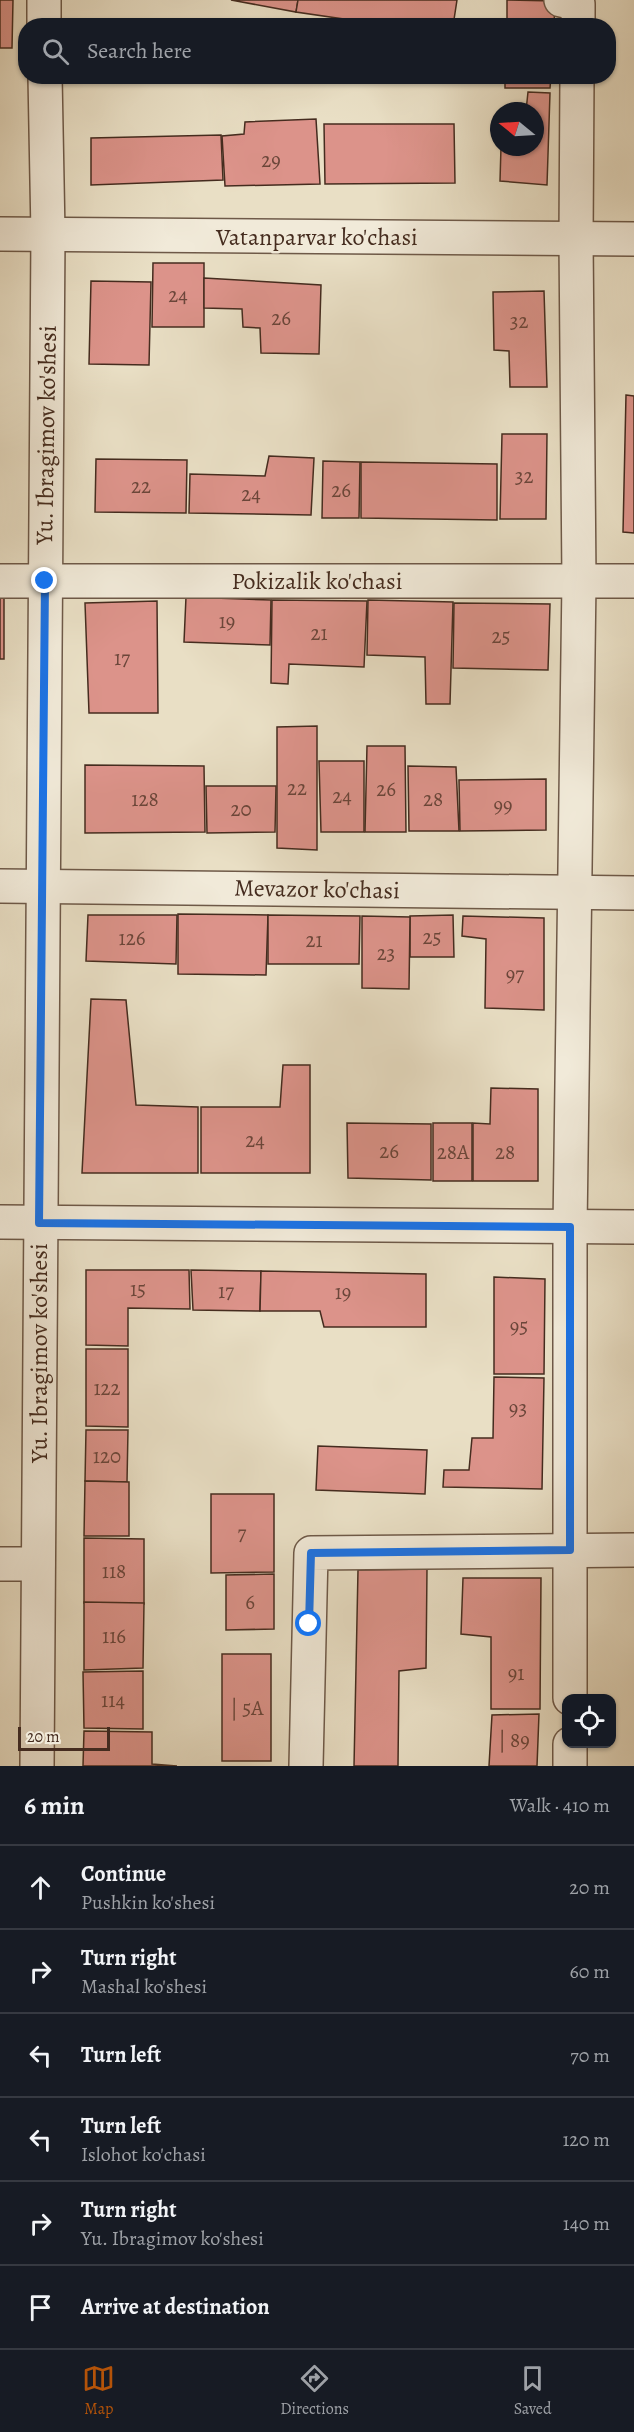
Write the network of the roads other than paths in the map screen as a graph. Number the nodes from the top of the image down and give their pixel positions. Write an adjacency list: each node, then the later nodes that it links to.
1 (44, 0): 3 (street)
2 (561, 0): 4 (street)
3 (45, 18)
4 (578, 18)
5 (45, 84): 8 (street, Yu. Ibragimov ko'shesi)
6 (577, 84): 9 (street)
7 (0, 234): 8 (street, Vatanparvar ko'chasi)
8 (48, 234): 9 (street, Vatanparvar ko'chasi); 12 (street, Yu. Ibragimov ko'shesi)
9 (576, 238): 10 (street, Vatanparvar ko'chasi); 13 (street)
10 (634, 239)
11 (0, 581): 12 (street, Pokizalik ko'chasi)
12 (45, 581): 13 (street, Pokizalik ko'chasi); 16 (street, Yu. Ibragimov ko'shesi)
13 (579, 581): 14 (street, Pokizalik ko'chasi); 17 (street)
14 (634, 581)
15 (0, 886): 16 (street, Mevazor ko'chasi)
16 (42, 886): 17 (street, Mevazor ko'chasi); 20 (street, Yu. Ibragimov ko'shesi)
17 (575, 892): 18 (street, Mevazor ko'chasi); 21 (street)
18 (634, 893)
19 (0, 1222): 20 (street)
20 (39, 1223): 21 (street); 26 (street, Yu. Ibragimov ko'shesi)
21 (570, 1227): 22 (street); 23 (street)
22 (634, 1227)
23 (570, 1550): 24 (street); 27 (street); 30 (street)
24 (634, 1550)
25 (0, 1564): 26 (street)
26 (38, 1564): 29 (street, Yu. Ibragimov ko'shesi)
27 (570, 1694)
28 (570, 1748): 31 (street)
29 (37, 1766)
30 (306, 1766)
31 (570, 1766)

